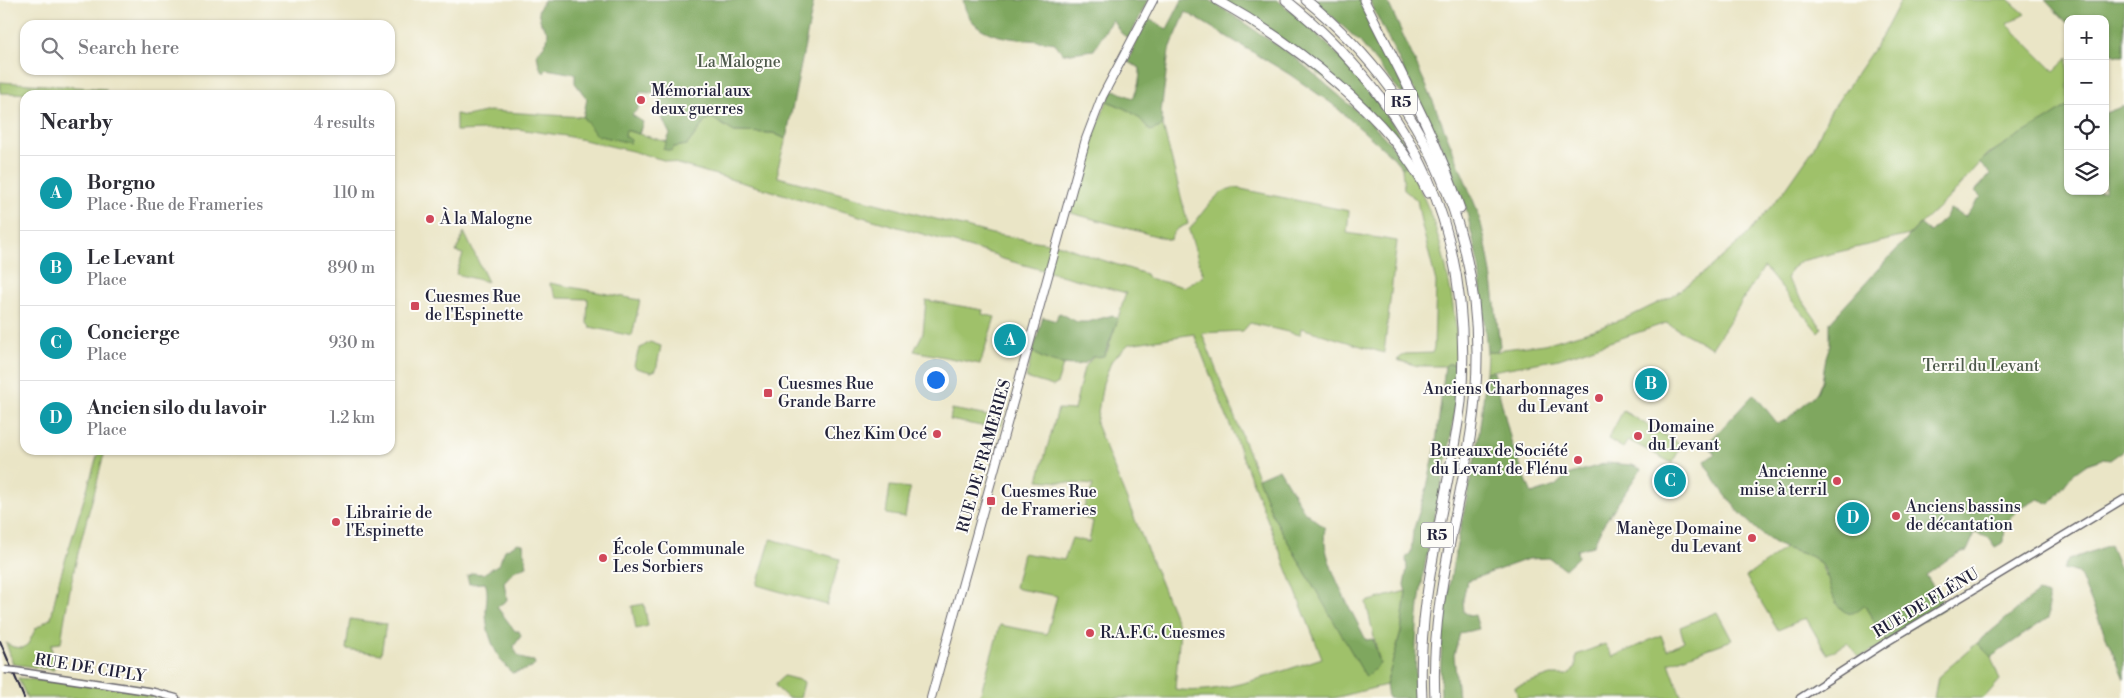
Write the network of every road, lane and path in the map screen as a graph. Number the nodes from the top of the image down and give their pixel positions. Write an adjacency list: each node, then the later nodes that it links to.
1 (1153, 0): 11 (main road, RUE DE FRAMERIES)
2 (1217, 0): 6 (highway)
3 (1286, 0): 6 (highway, R5)
4 (1306, 0): 7 (highway, R5)
5 (1364, 0): 7 (highway)
6 (1441, 213): 12 (highway, R5)
7 (1460, 228): 13 (highway, R5)
8 (2124, 499): 14 (street, RUE DE FLÉNU)
9 (2, 669): 10 (street, RUE DE CIPLY, bridge)
10 (176, 698)
11 (931, 698)
12 (1422, 698)
13 (1435, 698)
14 (1800, 698)

